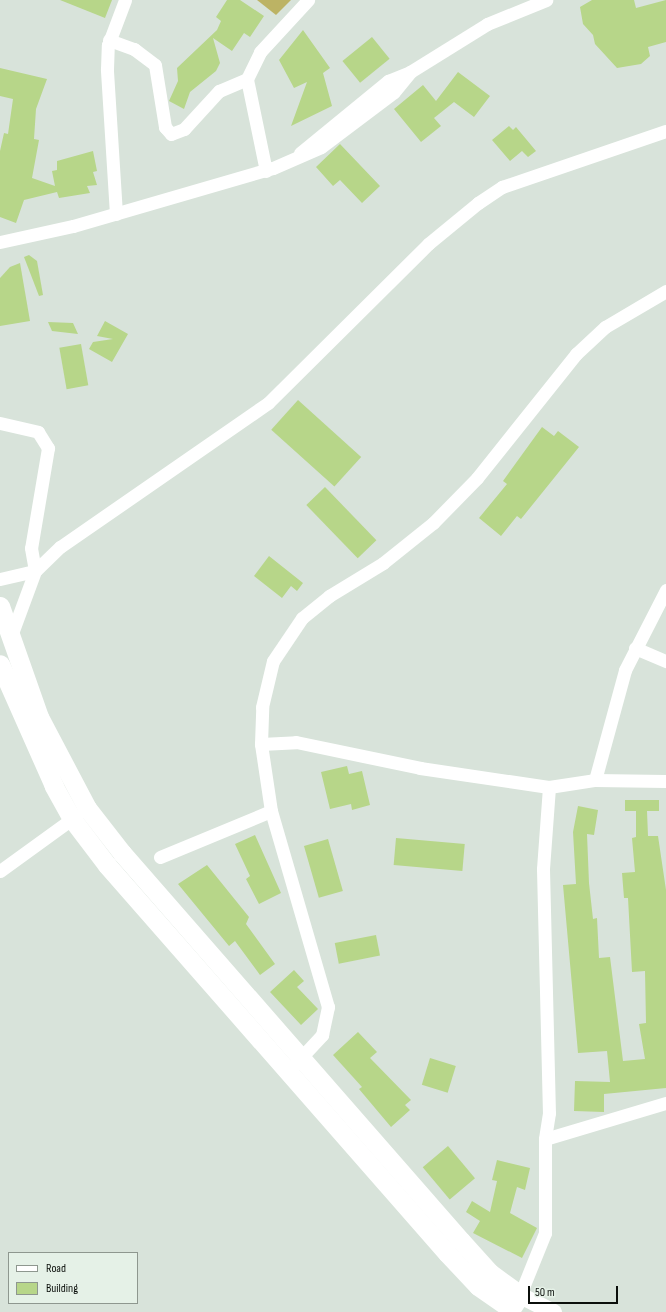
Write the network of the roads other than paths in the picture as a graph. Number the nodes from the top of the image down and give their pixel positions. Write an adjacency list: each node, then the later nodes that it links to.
1 (125, 0): 4 (street)
2 (308, 0): 5 (street)
3 (546, 0): 7 (street)
4 (109, 40): 5 (street); 8 (street)
5 (248, 79): 7 (street)
6 (666, 131): 12 (street)
7 (266, 171): 8 (street)
8 (116, 214): 9 (street)
9 (0, 242)
10 (666, 291): 20 (street)
11 (0, 423): 12 (street)
12 (35, 571): 13 (street); 16 (street)
13 (0, 579)
14 (666, 590): 17 (street)
15 (0, 606): 16 (main road)
16 (10, 640): 25 (main road)
17 (635, 648): 18 (street); 21 (street)
18 (666, 661)
19 (0, 664): 25 (main road)
20 (260, 744): 23 (street); 24 (street)
21 (595, 780): 22 (street); 23 (street)
22 (666, 781)
23 (549, 787): 30 (street)
24 (271, 811): 26 (street); 28 (street)
25 (80, 813): 27 (street); 28 (main road)
26 (160, 857)
27 (0, 871)
28 (294, 1064): 31 (main road)
29 (666, 1103): 30 (street)
30 (545, 1139): 31 (street)
31 (514, 1307): 32 (street)
32 (553, 1312)

